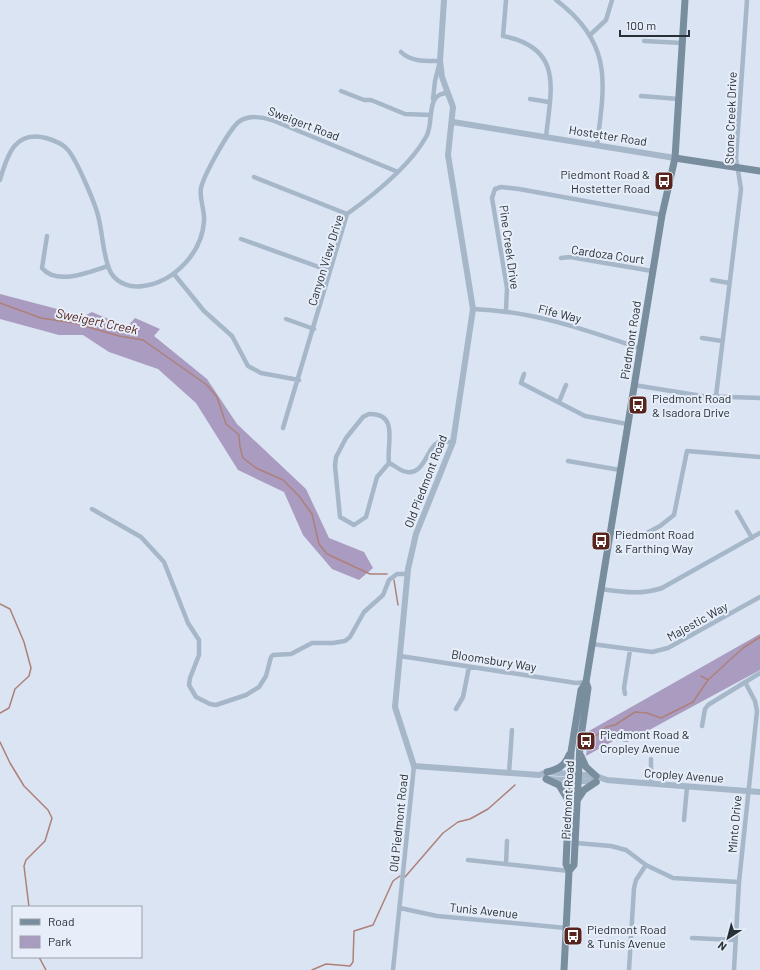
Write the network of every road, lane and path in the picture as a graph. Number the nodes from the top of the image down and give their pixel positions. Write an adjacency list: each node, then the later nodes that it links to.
1 (444, 0): 11 (street, Old Piedmont Road)
2 (506, 0): 18 (street)
3 (556, 0): 7 (street)
4 (612, 0): 7 (street)
5 (684, 0): 9 (main road, Piedmont Road)
6 (747, 0): 24 (street, Stone Creek Drive)
7 (590, 35): 22 (street)
8 (644, 41): 9 (street)
9 (682, 43): 16 (main road, Piedmont Road)
10 (401, 52): 11 (street)
11 (440, 61): 13 (street, Old Piedmont Road); 17 (street, Canyon View Drive)
12 (341, 91): 19 (street)
13 (448, 93): 17 (street); 20 (street, Old Piedmont Road)
14 (641, 96): 16 (street)
15 (530, 99): 18 (street)
16 (679, 99): 23 (main road, Piedmont Road)
17 (433, 101): 19 (street, Canyon View Drive)
18 (550, 102): 21 (street)
19 (431, 115): 26 (street, Canyon View Drive)
20 (453, 122): 21 (street, Hostetter Road); 40 (street, Old Piedmont Road)
21 (546, 137): 22 (street, Hostetter Road)
22 (597, 145): 23 (street, Hostetter Road)
23 (675, 158): 24 (main road, Hostetter Road); 30 (main road, Piedmont Road)
24 (738, 167): 25 (main road, Hostetter Road); 39 (street, Stone Creek Drive)
25 (760, 171)
26 (398, 172): 29 (street, Canyon View Drive); 37 (street, Sweigert Road)
27 (254, 177): 29 (street)
28 (0, 180): 34 (street, Sweigert Road)
29 (347, 214): 36 (street, Canyon View Drive)
30 (662, 215): 35 (main road, Piedmont Road); 41 (street, Pine Creek Drive)
31 (47, 236): 34 (street)
32 (241, 239): 36 (street)
33 (561, 258): 35 (street, Cardoza Court)
34 (108, 266): 37 (street, Sweigert Road)
35 (652, 270): 46 (main road, Piedmont Road)
36 (330, 271): 43 (street, Canyon View Drive)
37 (174, 274): 48 (street)
38 (712, 280): 39 (street)
39 (729, 283): 45 (street, Stone Creek Drive)
40 (474, 309): 41 (street, Fife Way); 56 (street, Old Piedmont Road)
41 (506, 310): 46 (street, Fife Way)
42 (286, 319): 43 (street)
43 (314, 329): 48 (street, Canyon View Drive)
44 (702, 338): 45 (street)
45 (722, 341): 51 (street, Stone Creek Drive)
46 (639, 348): 49 (main road, Piedmont Road)
47 (524, 374): 53 (street)
48 (299, 380): 55 (street, Canyon View Drive)
49 (634, 385): 51 (street); 54 (main road, Piedmont Road)
50 (566, 386): 53 (street)
51 (716, 396): 52 (street)
52 (760, 398)
53 (559, 402): 54 (street)
54 (627, 424): 60 (main road, Piedmont Road)
55 (283, 428)
56 (453, 442): 59 (street); 66 (street, Old Piedmont Road)
57 (760, 457): 63 (street)
58 (568, 461): 60 (street)
59 (389, 463): 59 (street)
60 (620, 470): 63 (main road, Piedmont Road)
61 (92, 509): 66 (street)
62 (737, 512): 65 (street)
63 (610, 532): 67 (main road, Piedmont Road)
64 (760, 533): 65 (street)
65 (752, 538): 67 (street)
66 (408, 574): 71 (street, Old Piedmont Road)
67 (601, 589): 69 (main road, Piedmont Road)
68 (760, 597): 70 (street, Majestic Way)
69 (592, 644): 70 (street, Majestic Way); 74 (main road, Piedmont Road)
70 (630, 650): 76 (street)
71 (400, 656): 72 (street, Bloomsbury Way); 83 (street, Old Piedmont Road)
72 (469, 666): 74 (street, Bloomsbury Way); 77 (street)
73 (760, 673): 75 (street)
74 (586, 682): 80 (main road, Piedmont Road); 81 (main road, Piedmont Road)
75 (745, 682): 78 (street); 91 (street, Minto Drive)
76 (625, 694)
77 (456, 709)
78 (702, 726)
79 (512, 730): 84 (street)
80 (571, 752): 85 (main road); 86 (main road, Piedmont Road)
81 (580, 754): 87 (main road, Piedmont Road); 88 (main road)
82 (651, 759): 89 (street)
83 (414, 766): 84 (street, Cropley Avenue); 103 (street, Old Piedmont Road)
84 (509, 773): 85 (street, Cropley Avenue)
85 (547, 775): 86 (street, Cropley Avenue); 94 (main road)
86 (570, 777): 87 (street, Cropley Avenue); 94 (main road, Piedmont Road)
87 (578, 778): 88 (street, Cropley Avenue); 93 (main road, Piedmont Road)
88 (596, 779): 89 (street, Cropley Avenue); 93 (main road)
89 (651, 784): 90 (street, Cropley Avenue)
90 (687, 787): 91 (street, Cropley Avenue); 95 (street)
91 (748, 791): 92 (street, Cropley Avenue); 102 (street, Minto Drive)
92 (760, 792)
93 (577, 801): 97 (main road, Piedmont Road)
94 (569, 802): 101 (main road, Piedmont Road)
95 (684, 820)
96 (507, 841): 99 (street)
97 (576, 843): 100 (street); 101 (main road, Piedmont Road)
98 (468, 860): 99 (street)
99 (506, 864): 101 (street)
100 (646, 865): 102 (street); 109 (street)
101 (569, 871): 104 (main road, Piedmont Road)
102 (739, 882): 106 (street, Minto Drive)
103 (400, 908): 104 (street, Tunis Avenue); 107 (street, Old Piedmont Road)
104 (566, 928): 108 (main road, Piedmont Road)
105 (692, 938): 106 (street)
106 (736, 940): 110 (street, Minto Drive)
107 (393, 970)
108 (564, 970)
109 (629, 970)
110 (734, 970)

